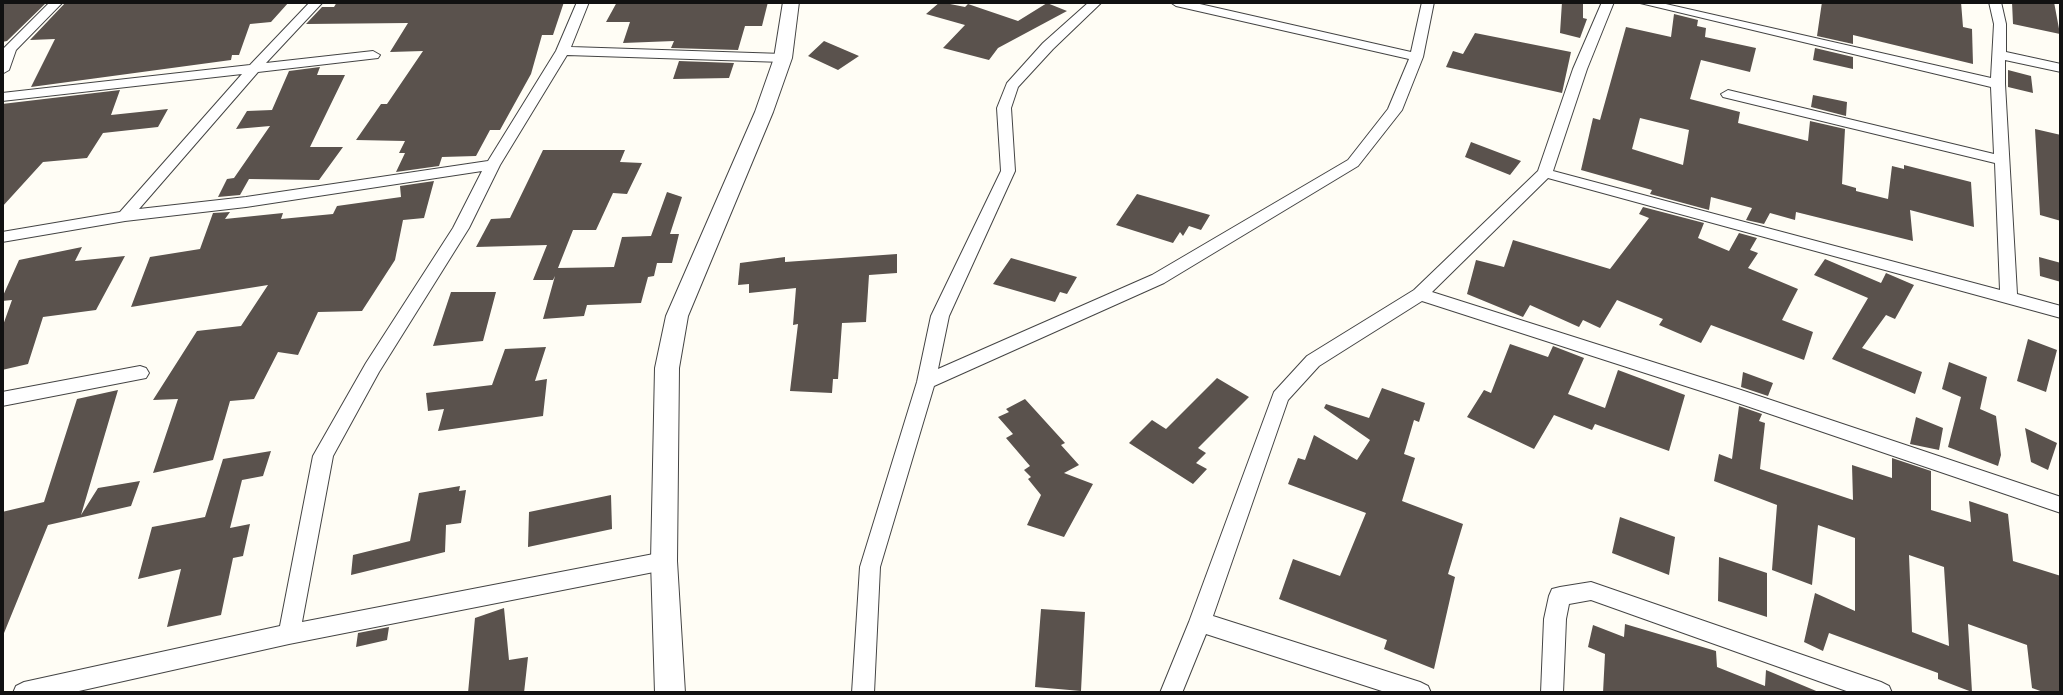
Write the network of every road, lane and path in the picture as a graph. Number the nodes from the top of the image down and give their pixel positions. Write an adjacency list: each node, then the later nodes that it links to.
1 (57, 2): 18 (street)
2 (317, 2): 16 (street)
3 (583, 2): 11 (street)
4 (790, 2): 15 (street)
5 (1096, 2): 31 (street)
6 (1176, 2): 14 (street)
7 (1428, 2): 14 (street)
8 (1608, 2): 24 (street)
9 (1642, 2): 19 (street)
10 (1996, 2): 13 (street)
11 (563, 51): 15 (street); 23 (street)
12 (373, 55): 16 (street)
13 (1999, 55): 17 (street); 19 (street)
14 (1416, 57): 31 (street)
15 (783, 58): 34 (street)
16 (255, 67): 21 (street); 25 (street)
17 (2061, 68)
18 (2, 70)
19 (1998, 83): 22 (street)
20 (1728, 94): 22 (street)
21 (2, 97)
22 (2001, 160): 28 (street)
23 (493, 165): 25 (street); 36 (street)
24 (1545, 173): 27 (street); 28 (street)
25 (125, 216): 26 (street)
26 (2, 237)
27 (1420, 293): 33 (street); 35 (street)
28 (2009, 297): 29 (street)
29 (2061, 312)
30 (140, 373): 32 (street)
31 (926, 382): 39 (street)
32 (2, 399)
33 (2061, 505)
34 (664, 561): 36 (street); 38 (street)
35 (1200, 622): 40 (street); 41 (street)
36 (289, 634): 37 (street)
37 (24, 693)
38 (670, 693)
39 (863, 693)
40 (1171, 693)
41 (1420, 693)
42 (1552, 693): 43 (street)
43 (1881, 693)

